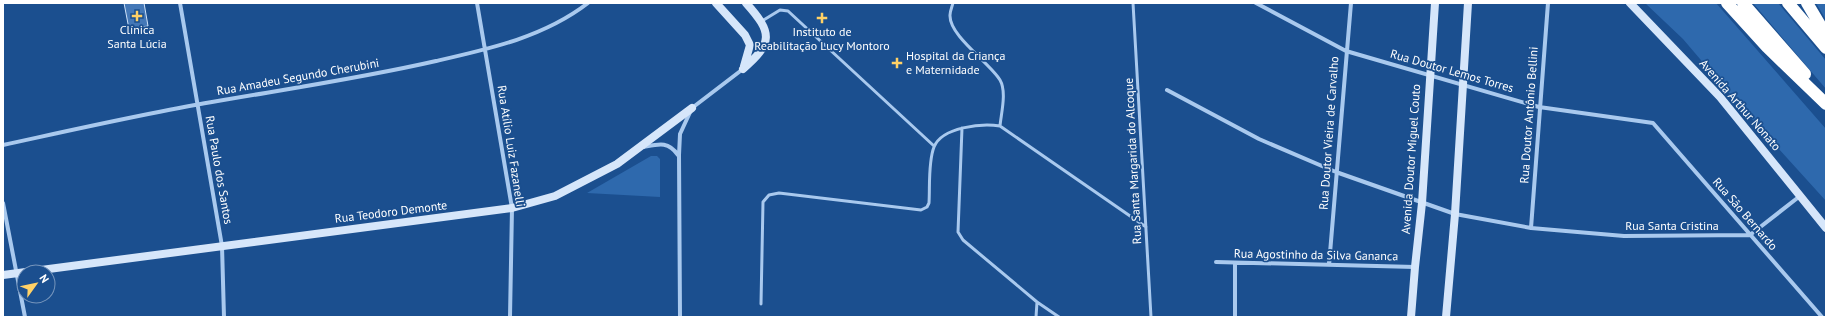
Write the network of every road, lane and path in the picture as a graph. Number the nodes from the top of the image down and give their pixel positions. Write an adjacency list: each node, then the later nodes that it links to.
1 (180, 3): 29 (street, Rua Paulo dos Santos)
2 (477, 3): 21 (street, Rua Atílio Luiz Fazanelli)
3 (588, 3): 21 (street, Rua Amadeu Segundo Cherubini)
4 (716, 3): 23 (street)
5 (746, 3): 18 (street)
6 (954, 3): 33 (lane)
7 (1133, 3): 45 (lane, Rua Santa Margarida do Alcoque)
8 (1256, 3): 22 (street, Rua Doutor Lemos Torres)
9 (1350, 3): 22 (street, Rua Doutor Vieira de Carvalho)
10 (1435, 3): 24 (street, Avenida Doutor Miguel Couto)
11 (1468, 3): 25 (street)
12 (1548, 3): 30 (street, Rua Doutor Antônio Bellini)
13 (1630, 3): 40 (street, Avenida Arthur Nonato)
14 (1727, 3): 28 (highway)
15 (1743, 3): 27 (highway)
16 (1788, 3): 20 (highway)
17 (1807, 3): 19 (highway)
18 (761, 22): 23 (street); 36 (lane)
19 (1826, 35)
20 (1826, 48)
21 (486, 49): 29 (street, Rua Amadeu Segundo Cherubini); 43 (street, Rua Atílio Luiz Fazanelli)
22 (1346, 51): 24 (street, Rua Doutor Lemos Torres); 39 (street, Rua Doutor Vieira de Carvalho)
23 (743, 69): 31 (street, Rua Teodoro Demonte)
24 (1429, 75): 25 (street, Rua Doutor Lemos Torres); 42 (street, Avenida Doutor Miguel Couto)
25 (1462, 84): 30 (street, Rua Doutor Lemos Torres); 44 (street)
26 (1167, 90): 39 (street, Rua Santa Cristina)
27 (1826, 99)
28 (1826, 104)
29 (198, 105): 35 (street, Rua Amadeu Segundo Cherubini); 49 (street, Rua Paulo dos Santos)
30 (1539, 107): 32 (street, Rua Doutor Lemos Torres); 46 (street, Rua Doutor Antônio Bellini)
31 (692, 108): 37 (street, Rua Teodoro Demonte); 38 (street)
32 (1653, 123): 48 (street, Rua São Bernardo)
33 (1000, 126): 34 (lane); 45 (lane)
34 (962, 128): 36 (lane); 57 (lane)
35 (3, 145)
36 (934, 146): 59 (lane)
37 (640, 147): 38 (street); 43 (street, Rua Teodoro Demonte)
38 (679, 155): 63 (street)
39 (1336, 172): 42 (street, Rua Santa Cristina); 52 (street, Rua Doutor Vieira de Carvalho)
40 (1800, 196): 47 (street, Avenida Arthur Nonato); 48 (street)
41 (3, 204): 55 (street)
42 (1422, 204): 44 (street, Rua Santa Cristina); 54 (street, Avenida Doutor Miguel Couto)
43 (512, 208): 49 (street, Rua Teodoro Demonte); 62 (street, Rua Atílio Luiz Fazanelli)
44 (1456, 214): 46 (street, Rua Santa Cristina); 69 (street)
45 (1146, 227): 66 (lane, Rua Santa Margarida do Alcoque)
46 (1531, 228): 48 (street, Rua Santa Cristina)
47 (1826, 228)
48 (1750, 235): 70 (street, Rua São Bernardo)
49 (222, 246): 53 (street, Rua Teodoro Demonte); 61 (street, Rua Paulo dos Santos)
50 (1216, 262): 51 (street, Rua Agostinho da Silva Gananca)
51 (1235, 263): 52 (street, Rua Agostinho da Silva Gananca); 67 (street)
52 (1329, 265): 54 (street, Rua Agostinho da Silva Gananca)
53 (56, 267)
54 (1415, 267): 68 (street, Avenida Doutor Miguel Couto)
55 (16, 272): 56 (street, Rua Teodoro Demonte)
56 (3, 275)
57 (1037, 302): 64 (lane); 65 (lane)
58 (22, 304): 60 (street)
59 (761, 304)
60 (25, 317)
61 (224, 317)
62 (510, 317)
63 (680, 317)
64 (1036, 317)
65 (1059, 317)
66 (1151, 317)
67 (1235, 317)
68 (1411, 317)
69 (1446, 317)
70 (1822, 317)

